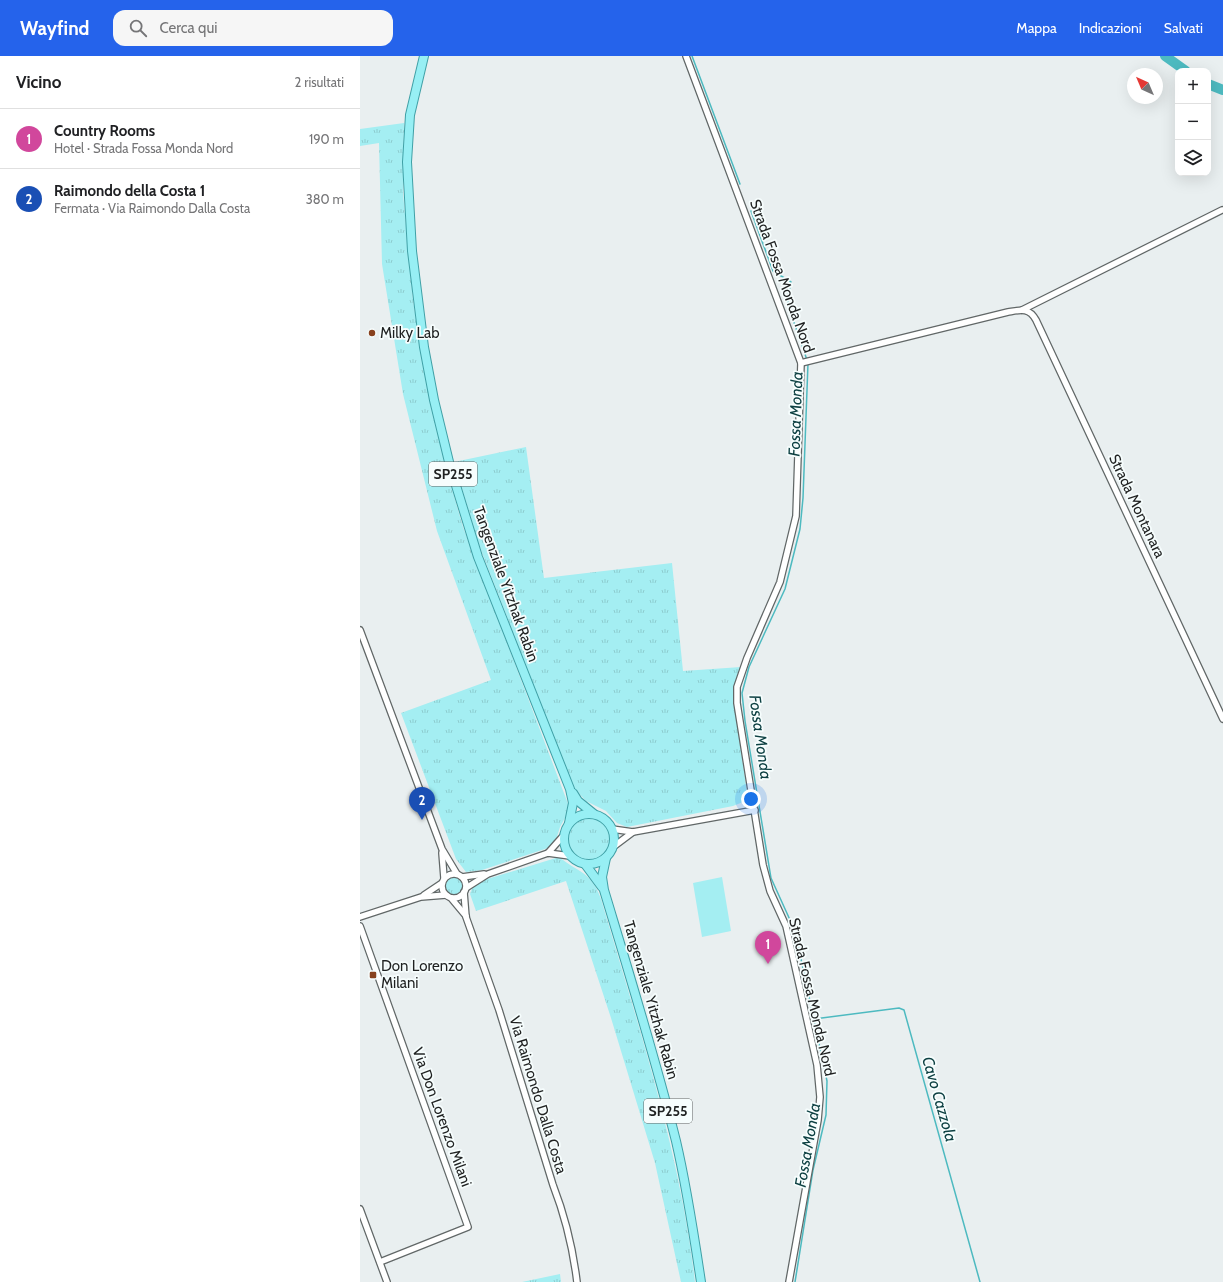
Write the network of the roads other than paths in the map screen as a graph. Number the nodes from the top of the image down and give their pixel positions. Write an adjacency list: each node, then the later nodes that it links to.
1 (422, 56): 8 (main road, Tangenziale Yitzhak Rabin / SP255)
2 (686, 56): 5 (street, Strada Fossa Monda Nord)
3 (1222, 210): 4 (street)
4 (1022, 310): 5 (street); 7 (street, Strada Montanara)
5 (802, 363): 9 (street, Strada Fossa Monda Nord)
6 (360, 630): 16 (street)
7 (1223, 719)
8 (570, 789): 10 (main road, Tangenziale Yitzhak Rabin / SP255); 11 (main road, Tangenziale Yitzhak Rabin / SP255)
9 (755, 810): 13 (street); 36 (street, Strada Fossa Monda Nord)
10 (594, 814): 11 (main road); 12 (main road, Tangenziale Yitzhak Rabin / SP255)
11 (569, 823): 14 (main road, Tangenziale Yitzhak Rabin / SP255)
12 (612, 829): 13 (street); 15 (main road)
13 (633, 832): 15 (street)
14 (564, 835): 17 (street); 18 (main road)
15 (613, 847): 19 (main road, Tangenziale Yitzhak Rabin / SP255)
16 (442, 850): 22 (street); 23 (street)
17 (548, 853): 18 (street); 21 (street)
18 (570, 856): 20 (main road, Tangenziale Yitzhak Rabin / SP255)
19 (606, 858): 20 (main road); 25 (main road, Tangenziale Yitzhak Rabin / SP255)
20 (585, 864): 25 (main road, Tangenziale Yitzhak Rabin / SP255)
21 (488, 874): 22 (street); 24 (street)
22 (459, 875): 23 (street); 24 (street)
23 (443, 881): 26 (street); 27 (street)
24 (465, 890): 26 (street); 28 (street)
25 (604, 890): 35 (main road, Tangenziale Yitzhak Rabin / SP255)
26 (448, 896): 27 (street); 28 (street)
27 (421, 897): 29 (street)
28 (466, 916): 34 (street, Via Raimondo Dalla Costa)
29 (360, 917)
30 (360, 926): 32 (street, Via Don Lorenzo Milani)
31 (360, 1209): 32 (street)
32 (380, 1262): 33 (street)
33 (388, 1282)
34 (577, 1282)
35 (701, 1282)
36 (789, 1282)

